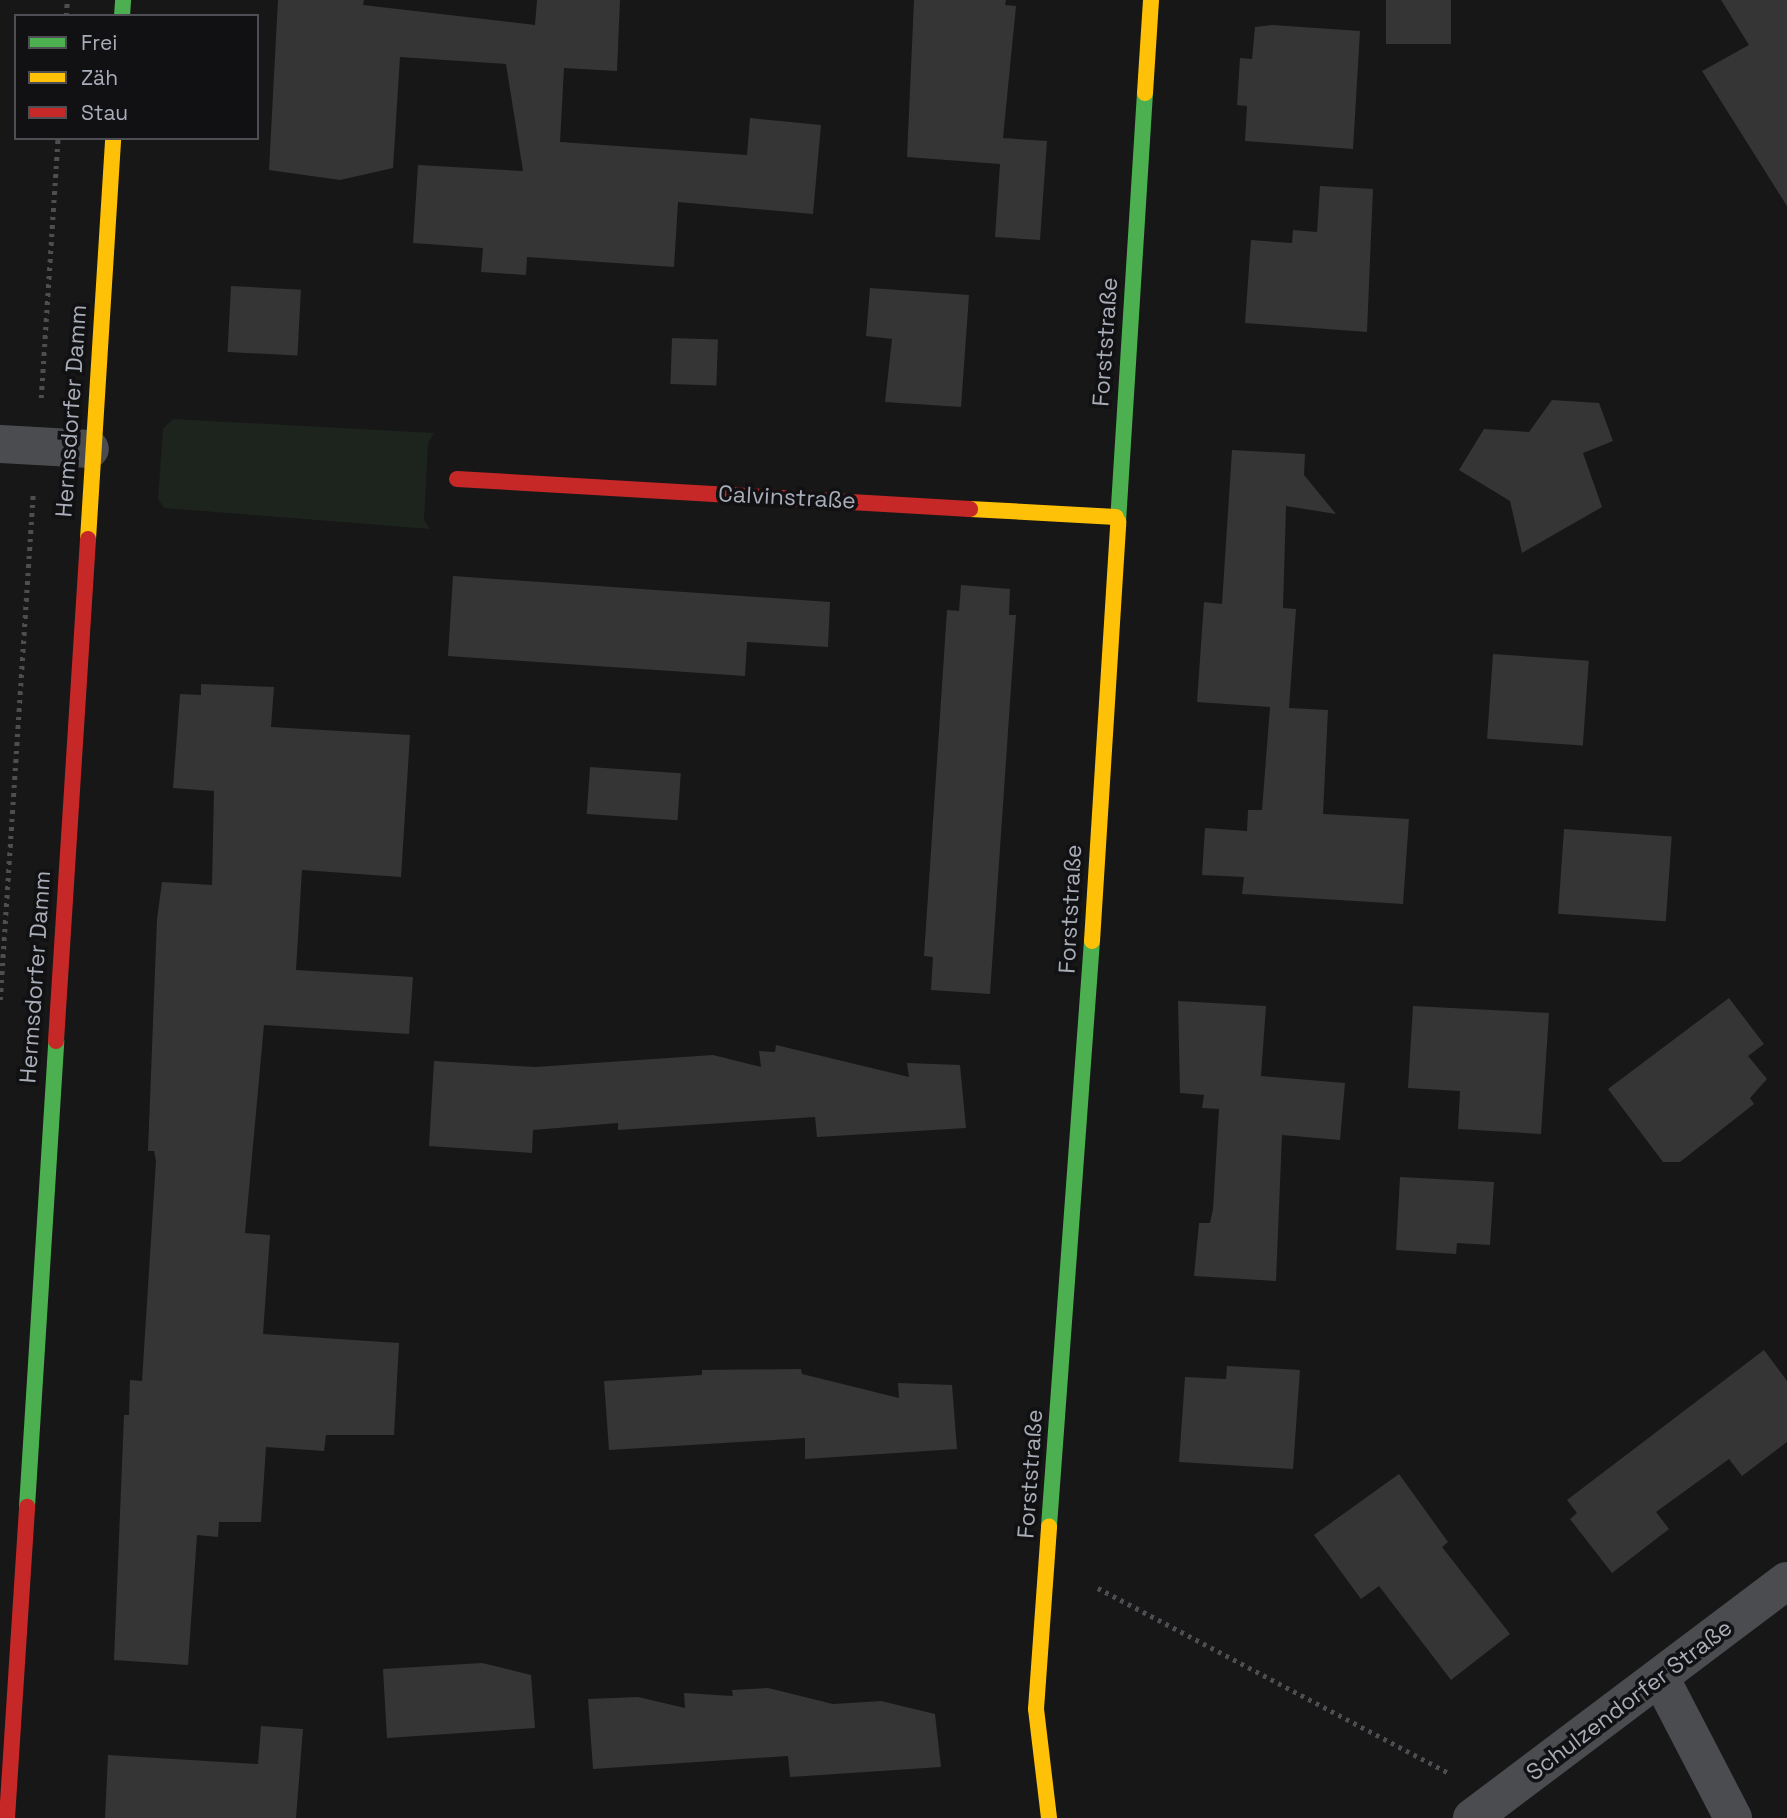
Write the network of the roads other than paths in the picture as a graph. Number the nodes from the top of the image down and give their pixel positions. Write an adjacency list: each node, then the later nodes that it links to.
1 (1151, 0): 6 (street, Forststraße)
2 (113, 140): 4 (street, Hermsdorfer Damm)
3 (18, 445): 4 (street)
4 (90, 449): 9 (street, Hermsdorfer Damm)
5 (457, 480): 6 (street, Calvinstraße)
6 (1116, 517): 10 (street, Forststraße)
7 (1787, 1581): 8 (street, Schulzendorfer Straße)
8 (1660, 1677): 11 (street, Schulzendorfer Straße); 12 (street)
9 (7, 1818)
10 (1049, 1818)
11 (1472, 1818)
12 (1733, 1818)

